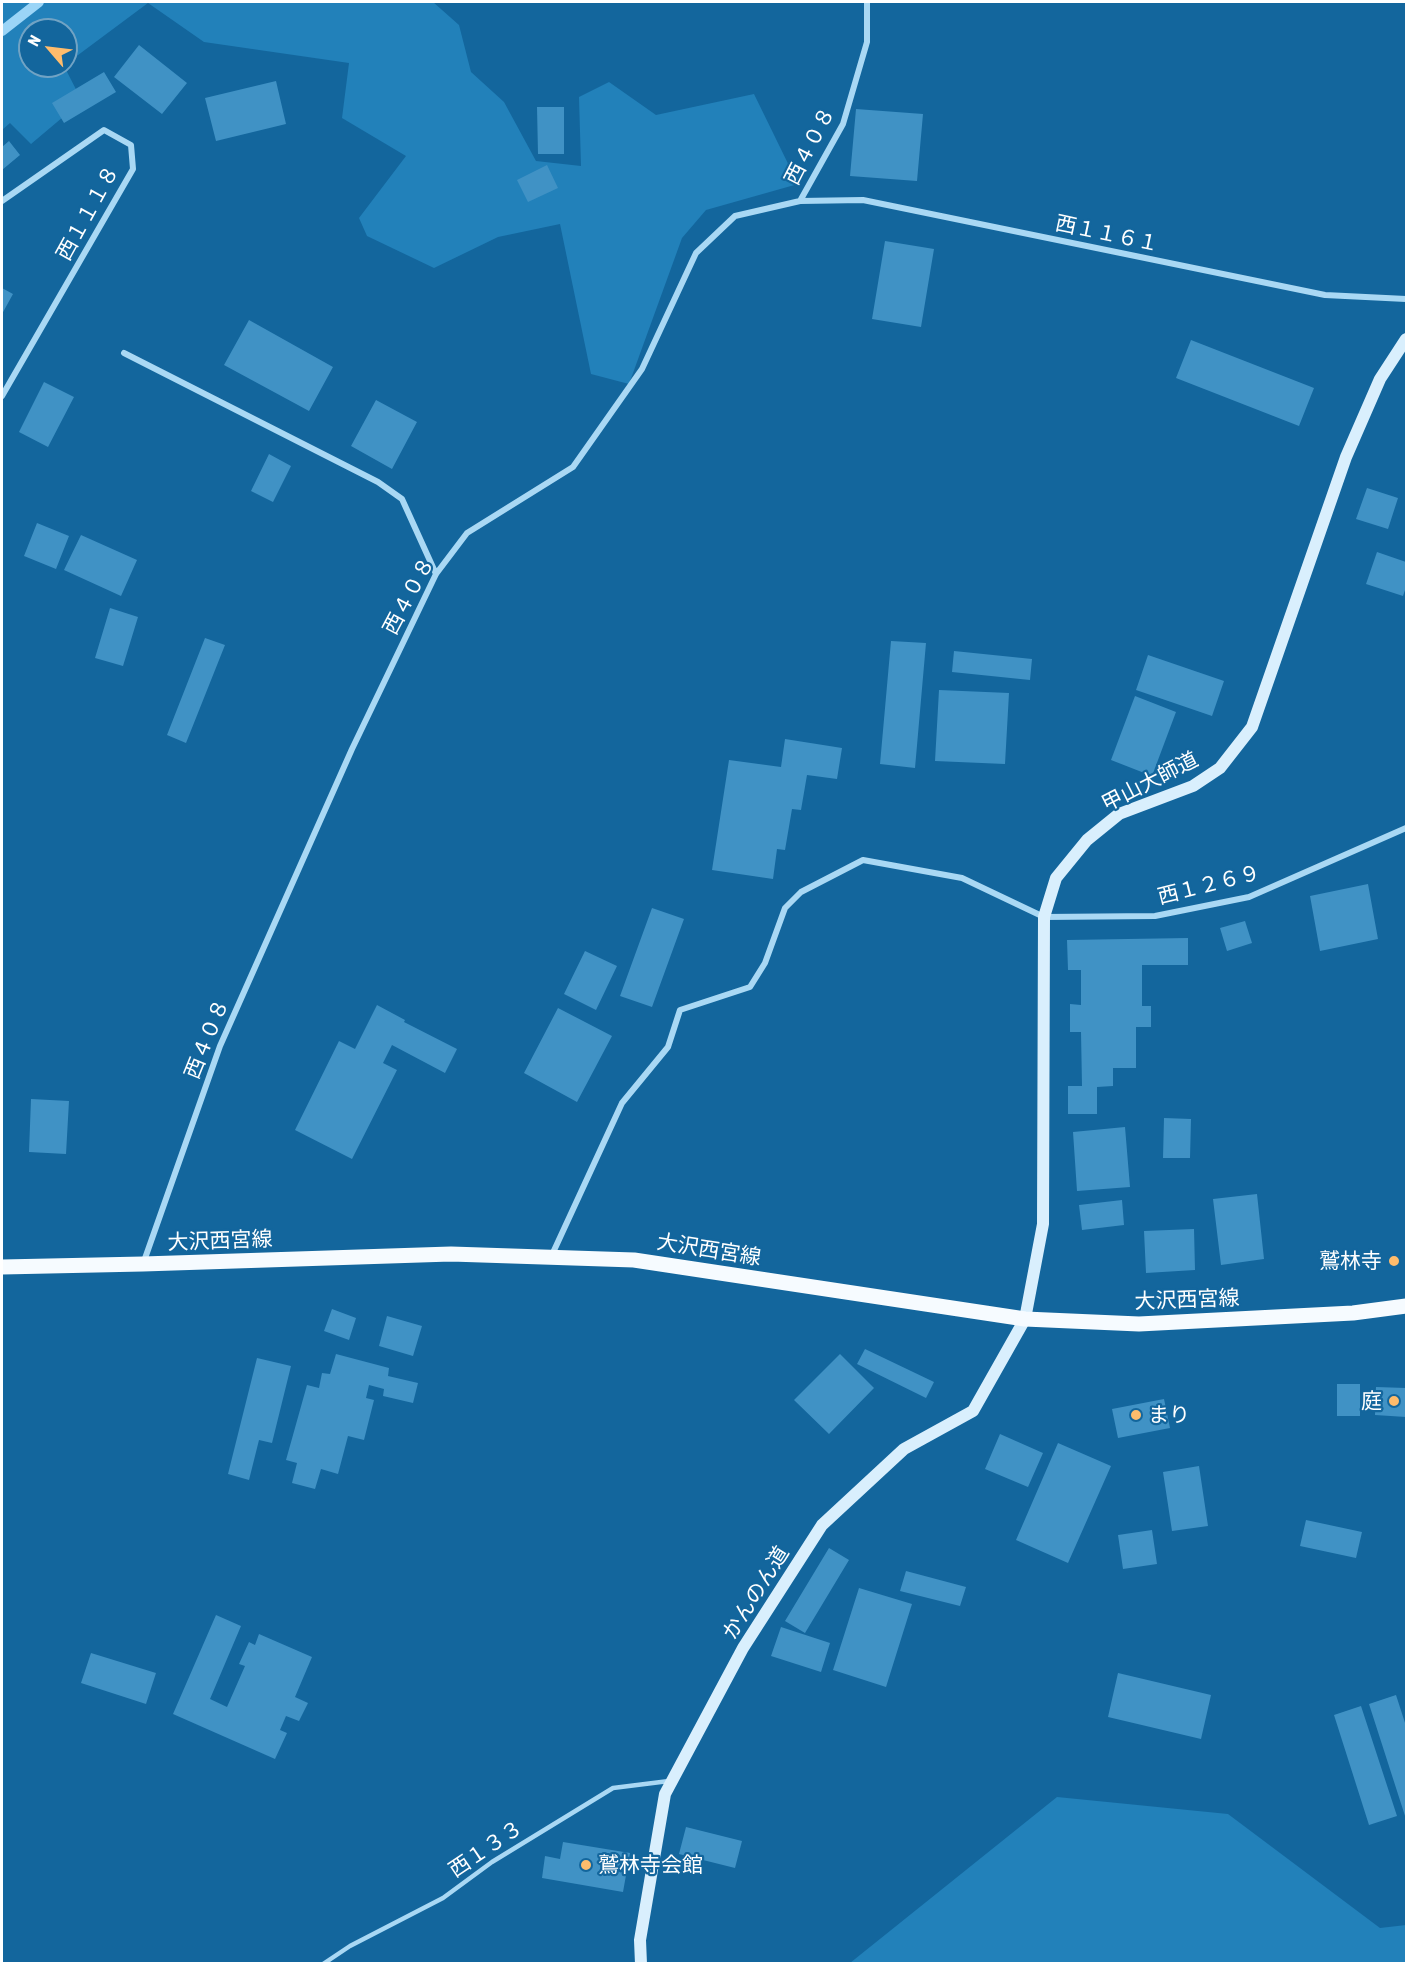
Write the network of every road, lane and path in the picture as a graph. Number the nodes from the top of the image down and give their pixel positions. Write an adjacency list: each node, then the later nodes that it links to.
1 (867, 2): 3 (street, 西４０８)
2 (2, 201): 7 (street, 西１１１８)
3 (800, 201): 4 (street, 西１１６１); 8 (street, 西４０８)
4 (1407, 299)
5 (1407, 339): 10 (street, 甲山大師道)
6 (124, 353): 8 (street)
7 (2, 396)
8 (436, 574): 12 (street, 西４０８)
9 (1407, 828): 10 (street, 西１２６９)
10 (1044, 917): 11 (street); 15 (street, 甲山大師道)
11 (551, 1257): 12 (main road, 大沢西宮線); 15 (main road, 大沢西宮線)
12 (143, 1264): 13 (main road, 大沢西宮線)
13 (2, 1267)
14 (1407, 1306): 15 (main road, 大沢西宮線)
15 (1025, 1319): 16 (street, かんのん道)
16 (672, 1781): 17 (lane, 西１３３); 18 (street, かんのん道)
17 (323, 1964)
18 (641, 1964)

